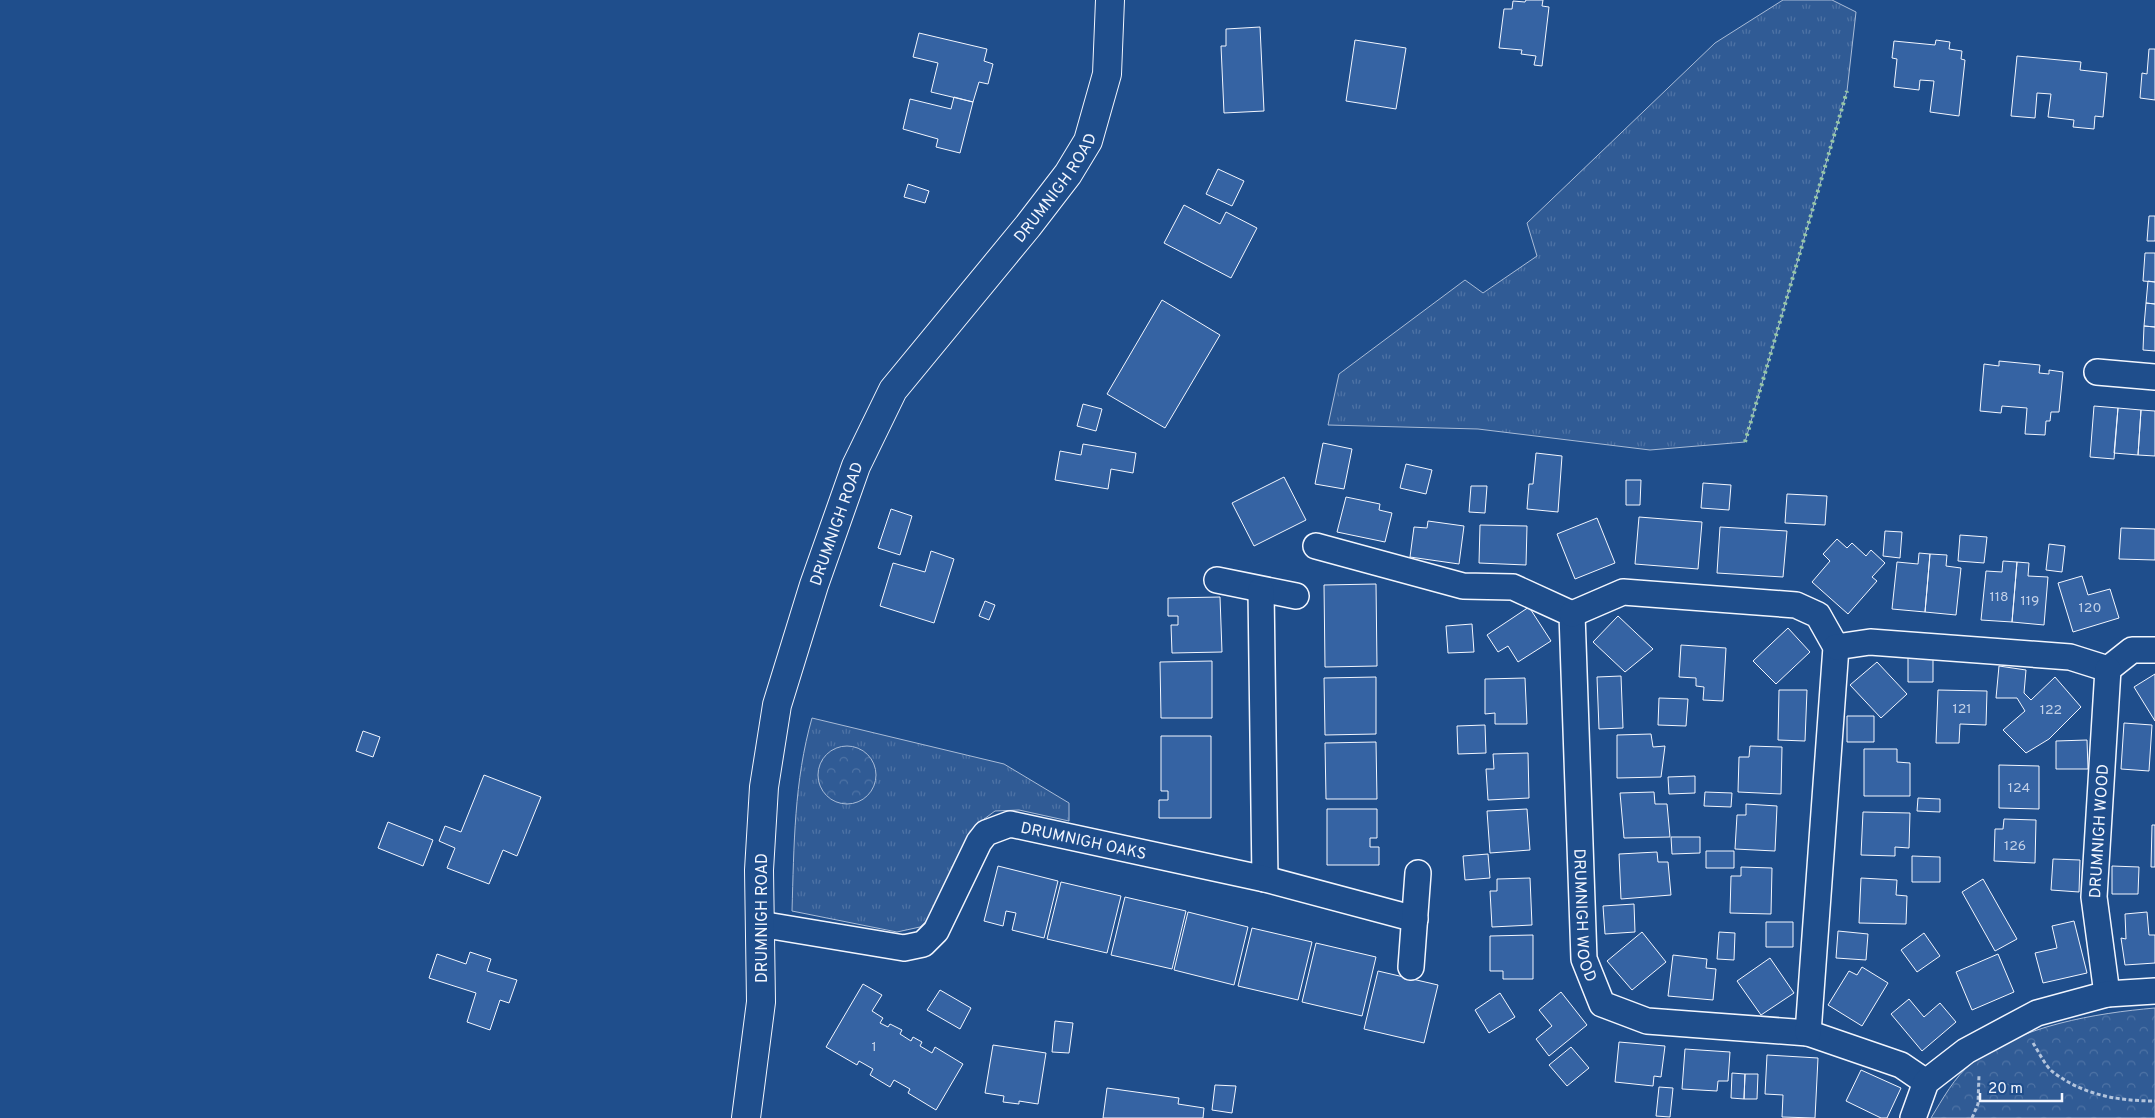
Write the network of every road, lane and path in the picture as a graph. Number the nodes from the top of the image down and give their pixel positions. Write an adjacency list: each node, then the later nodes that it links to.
1 (1110, 0): 15 (main road, DRUMNIGH ROAD)
2 (2097, 372): 3 (street)
3 (2155, 377)
4 (1316, 546): 8 (street)
5 (1217, 580): 6 (street)
6 (1261, 590): 7 (street); 13 (street)
7 (1296, 596)
8 (1572, 614): 9 (street); 19 (street, DRUMNIGH WOOD)
9 (1836, 647): 11 (street); 19 (street)
10 (2155, 650): 11 (street)
11 (2108, 669): 18 (street, DRUMNIGH WOOD)
12 (1418, 873): 14 (street)
13 (1265, 879): 14 (street, DRUMNIGH OAKS); 15 (street, DRUMNIGH OAKS)
14 (1414, 919): 16 (street)
15 (760, 924): 24 (main road, DRUMNIGH ROAD)
16 (1411, 967)
17 (2155, 991): 18 (street)
18 (2107, 994): 22 (street)
19 (1808, 1033): 22 (street, DRUMNIGH WOOD)
20 (2029, 1038): 23 (path)
21 (1979, 1070): 26 (path)
22 (1926, 1082): 25 (street)
23 (2155, 1101)
24 (746, 1118)
25 (1913, 1118)
26 (1972, 1118)

